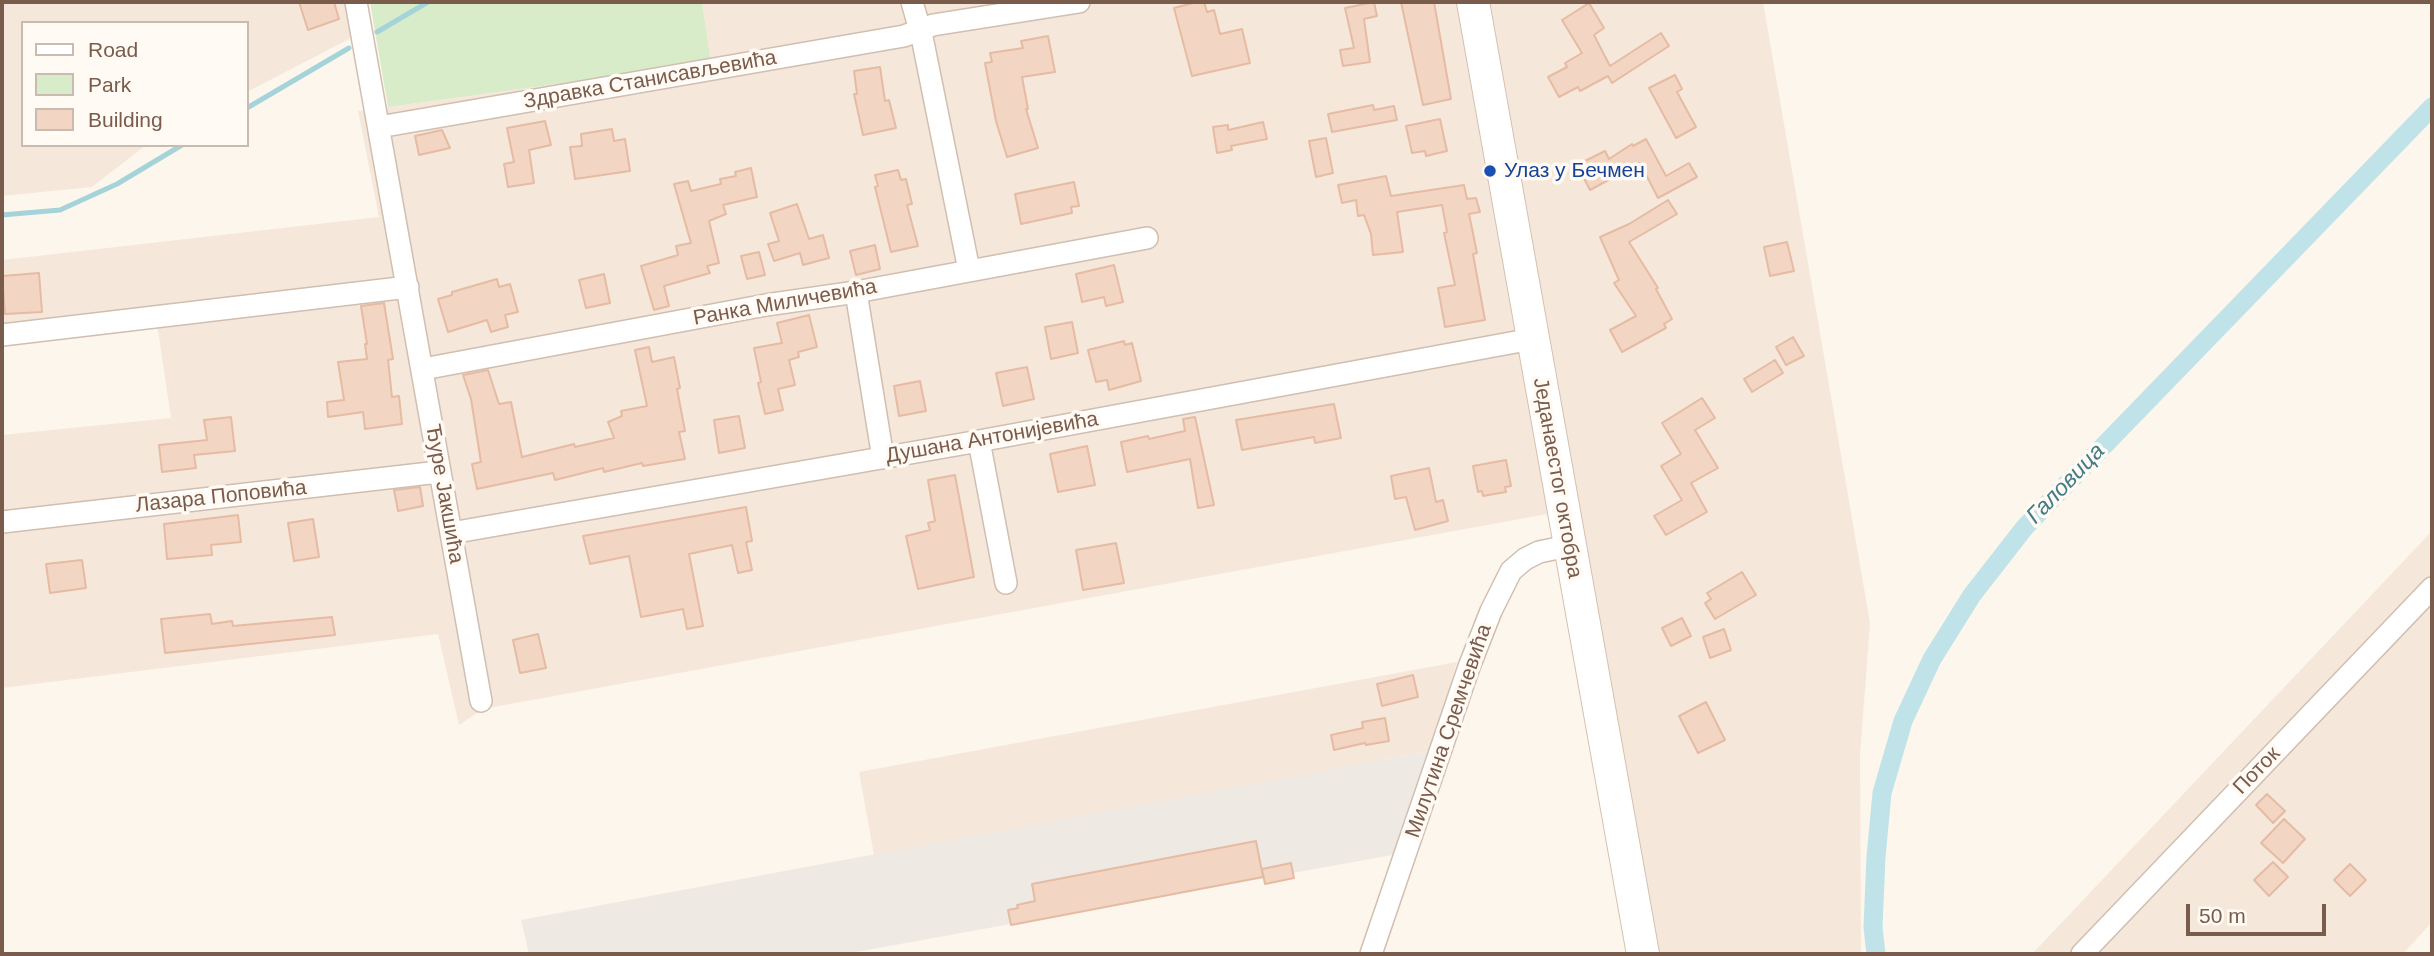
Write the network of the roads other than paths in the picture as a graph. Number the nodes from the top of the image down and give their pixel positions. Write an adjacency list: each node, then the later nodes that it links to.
1 (356, 2): 6 (street, Ђуре Јакшића)
2 (912, 2): 5 (street)
3 (1079, 2): 5 (street, Здравка Станисављевића)
4 (1472, 2): 12 (main road, Једанаестог октобра)
5 (920, 30): 6 (street, Здравка Станисављевића); 8 (street)
6 (379, 127): 9 (street, Ђуре Јакшића)
7 (1147, 239): 8 (street, Ранка Миличевића)
8 (969, 270): 10 (street, Ранка Миличевића)
9 (408, 287): 11 (street); 13 (street, Ђуре Јакшића)
10 (856, 292): 13 (street, Ранка Миличевића); 15 (street)
11 (2, 335)
12 (1532, 339): 14 (street, Душана Антонијевића); 19 (main road, Једанаестог октобра)
13 (423, 369): 16 (street, Ђуре Јакшића)
14 (978, 441): 15 (street, Душана Антонијевића); 20 (street)
15 (883, 458): 18 (street, Душана Антонијевића)
16 (439, 472): 17 (street, Лазара Поповића); 18 (street, Ђуре Јакшића)
17 (2, 522)
18 (451, 533): 22 (street, Ђуре Јакшића)
19 (1568, 546): 23 (street, Милутина Сремчевића); 24 (main road, Једанаестог октобра)
20 (1006, 583)
21 (2432, 588): 25 (street, Поток)
22 (481, 701)
23 (1371, 954)
24 (1643, 954)
25 (2082, 954)

